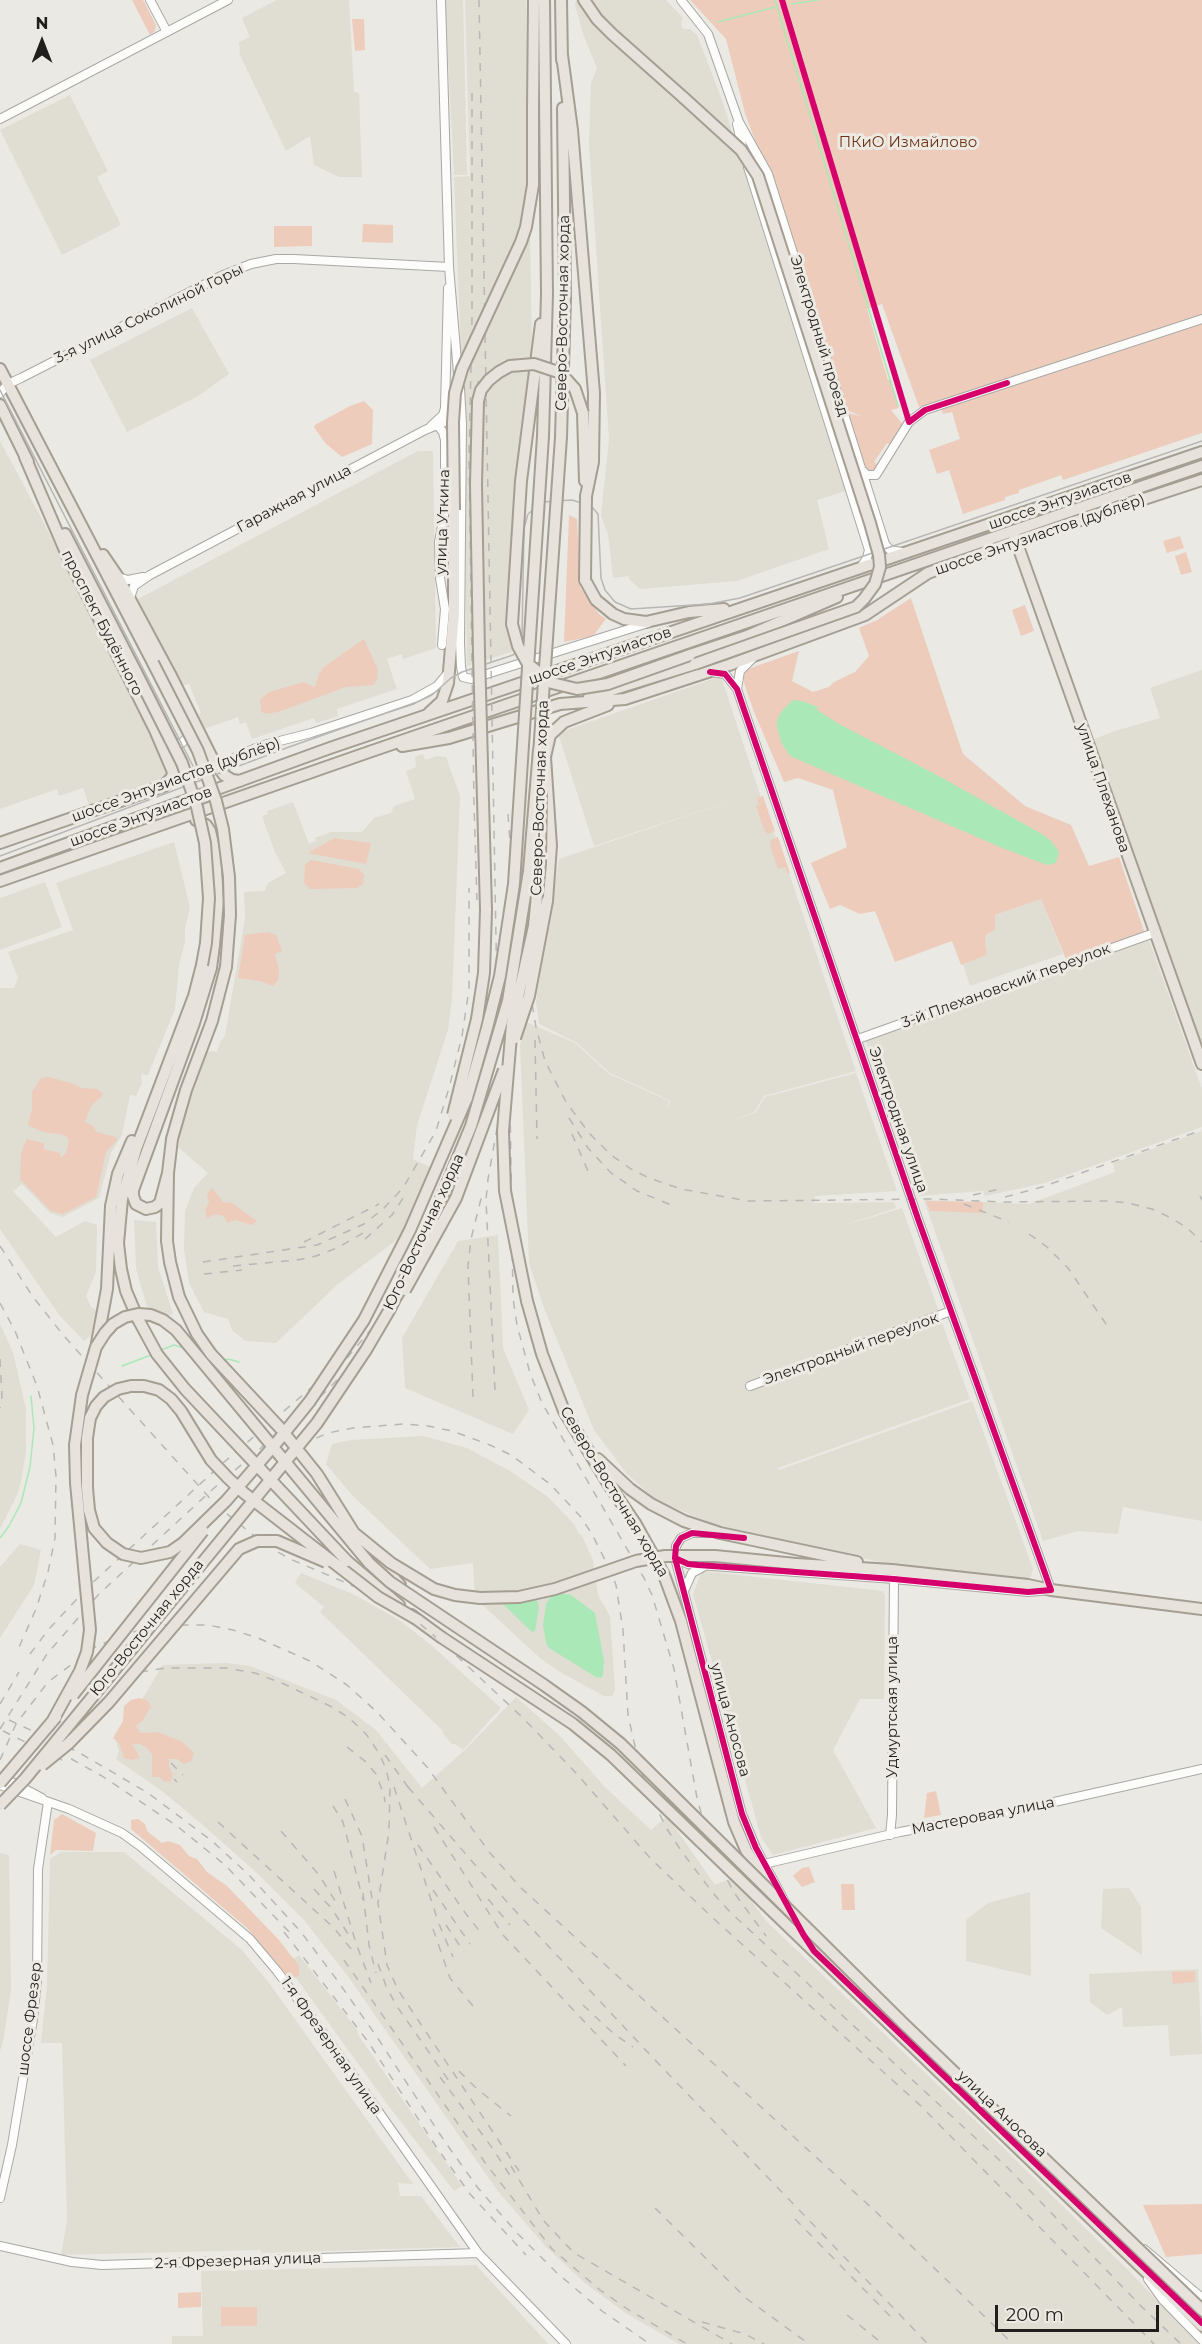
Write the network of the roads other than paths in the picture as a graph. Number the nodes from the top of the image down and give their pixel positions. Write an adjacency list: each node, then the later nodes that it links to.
1 (150, 0): 9 (street)
2 (228, 0): 9 (street)
3 (441, 0): 13 (street)
4 (534, 0): 51 (main road, bridge)
5 (544, 0): 15 (main road, Северо-Восточная хорда)
6 (561, 0): 10 (main road, Северо-Восточная хорда)
7 (584, 0): 50 (main road, bridge)
8 (681, 0): 11 (street, Электродный проезд)
9 (168, 32): 12 (street)
10 (562, 55): 32 (main road); 59 (main road, Северо-Восточная хорда, bridge)
11 (734, 111): 14 (street, Электродный проезд); 16 (street, Электродный проезд)
12 (0, 118)
13 (449, 267): 19 (street, 3-я улица Соколиной Горы); 23 (street); 26 (street)
14 (806, 290): 16 (street); 20 (street, Электродный проезд)
15 (547, 294): 50 (main road, bridge); 76 (main road, Северо-Восточная хорда, bridge)
16 (790, 296): 21 (street, Электродный проезд)
17 (1202, 319): 30 (street)
18 (0, 369): 19 (main road, проспект Будённого)
19 (8, 384): 22 (street, 3-я улица Соколиной Горы); 40 (main road, проспект Будённого)
20 (835, 385): 21 (street); 30 (street, Электродный проезд)
21 (819, 390): 41 (street, Электродный проезд)
22 (0, 393)
23 (461, 402): 25 (street); 47 (street)
24 (0, 405): 28 (main road, проспект Будённого)
25 (438, 426): 26 (street, Гаражная улица); 48 (street, улица Уткина)
26 (425, 430): 42 (street, Гаражная улица)
27 (1202, 452): 34 (main road, шоссе Энтузиастов)
28 (25, 457): 58 (main road, проспект Будённого); 74 (main road, проспект Будённого, bridge)
29 (1199, 467): 33 (main road); 35 (main road, шоссе Энтузиастов)
30 (862, 470): 38 (street, Электродный проезд)
31 (1202, 480): 33 (main road, шоссе Энтузиастов (дублёр))
32 (586, 496): 47 (main road, bridge); 76 (main road, bridge)
33 (1136, 502): 36 (main road, шоссе Энтузиастов (дублёр))
34 (995, 523): 35 (main road); 38 (main road, шоссе Энтузиастов)
35 (1014, 536): 36 (main road); 37 (main road, шоссе Энтузиастов (дублёр)); 39 (main road, улица Плеханова); 44 (main road, шоссе Энтузиастов)
36 (1030, 536): 39 (main road)
37 (996, 548): 39 (main road); 49 (main road, шоссе Энтузиастов (дублёр))
38 (905, 552): 41 (main road, шоссе Энтузиастов)
39 (1021, 553): 70 (main road, улица Плеханова)
40 (106, 565): 43 (main road, проспект Будённого); 77 (main road, проспект Будённого, bridge)
41 (861, 567): 46 (main road, шоссе Энтузиастов)
42 (150, 575): 43 (street, Гаражная улица); 45 (street, Гаражная улица)
43 (118, 577): 45 (main road, проспект Будённого)
44 (873, 578): 50 (main road); 60 (main road, шоссе Энтузиастов)
45 (130, 599): 57 (main road, проспект Будённого)
46 (747, 606): 47 (main road); 56 (main road, шоссе Энтузиастов)
47 (658, 620)
48 (442, 645)
49 (756, 656): 52 (main road, шоссе Энтузиастов (дублёр)); 53 (street)
50 (692, 660): 55 (main road)
51 (451, 663): 56 (main road); 61 (street, шоссе Энтузиастов (дублёр))
52 (710, 672): 53 (street); 54 (main road, шоссе Энтузиастов (дублёр))
53 (737, 689): 72 (street, Электродная улица)
54 (625, 699): 55 (main road, шоссе Энтузиастов (дублёр)); 78 (main road, bridge)
55 (560, 704): 60 (main road, шоссе Энтузиастов (дублёр))
56 (426, 716): 62 (main road, шоссе Энтузиастов)
57 (193, 720): 58 (street); 61 (main road, проспект Будённого)
58 (159, 737): 63 (main road, проспект Будённого)
59 (539, 749): 78 (main road, Юго-Восточная хорда, bridge); 82 (main road, Северо-Восточная хорда, bridge)
60 (369, 752): 64 (main road, шоссе Энтузиастов)
61 (217, 765): 62 (main road, проспект Будённого); 63 (street, шоссе Энтузиастов (дублёр))
62 (241, 781): 68 (main road, шоссе Энтузиастов)
63 (164, 786): 65 (main road, шоссе Энтузиастов (дублёр))
64 (182, 817): 69 (main road, шоссе Энтузиастов); 71 (main road)
65 (24, 835): 66 (main road, шоссе Энтузиастов (дублёр)); 67 (main road)
66 (0, 843)
67 (0, 852)
68 (0, 868)
69 (1, 882)
70 (1155, 933): 72 (street, 3-й Плехановский переулок); 73 (main road, улица Плеханова)
71 (194, 1023): 74 (main road); 77 (main road)
72 (858, 1039): 79 (street, Электродная улица)
73 (1202, 1064)
74 (164, 1080): 75 (main road)
75 (149, 1115): 80 (main road); 94 (main road, bridge)
76 (442, 1158): 83 (main road, Северо-Восточная хорда, bridge)
77 (168, 1173): 84 (main road, Северо-Восточная хорда, bridge)
78 (390, 1309): 99 (main road, Юго-Восточная хорда, bridge)
79 (951, 1311): 81 (street, Электродный переулок); 90 (street, Электродная улица)
80 (96, 1349): 92 (main road, Северо-Восточная хорда, bridge); 95 (main road, bridge)
81 (750, 1386)
82 (580, 1437): 85 (main road); 104 (main road, Северо-Восточная хорда, bridge)
83 (226, 1501): 88 (main road, Северо-Восточная хорда, bridge); 95 (main road, Юго-Восточная хорда, bridge)
84 (354, 1533): 89 (main road, bridge); 92 (main road, Северо-Восточная хорда, bridge)
85 (744, 1538): 86 (street); 89 (main road)
86 (675, 1558): 87 (street); 91 (street, улица Аносова)
87 (714, 1566): 89 (street); 91 (street)
88 (340, 1568): 94 (main road, Северо-Восточная хорда, bridge); 99 (main road, bridge)
89 (893, 1575): 90 (main road); 102 (street, Удмуртская улица)
90 (1051, 1590): 93 (main road)
91 (683, 1591): 103 (street, улица Аносова)
92 (425, 1607): 104 (main road, Северо-Восточная хорда, bridge)
93 (1202, 1609)
94 (418, 1620): 110 (main road, Северо-Восточная хорда, bridge)
95 (52, 1722): 98 (main road, Юго-Восточная хорда, bridge)
96 (1202, 1769): 102 (street, Мастеровая улица)
97 (0, 1776): 99 (street, bridge)
98 (0, 1784): 99 (street)
99 (16, 1784): 100 (street, 1-я Фрезерная улица); 101 (main road, Юго-Восточная хорда, bridge)
100 (48, 1802): 106 (street, шоссе Фрезер); 109 (street, 1-я Фрезерная улица)
101 (0, 1805)
102 (890, 1835): 103 (street, Мастеровая улица)
103 (764, 1864): 105 (street, улица Аносова)
104 (776, 1896): 107 (main road, Северо-Восточная хорда, bridge)
105 (793, 1916): 112 (street, улица Аносова); 113 (street, улица Аносова)
106 (0, 2198)
107 (1123, 2234): 111 (street, bridge); 112 (main road, Северо-Восточная хорда, bridge)
108 (0, 2246): 109 (street, 2-я Фрезерная улица)
109 (478, 2253): 115 (street, 1-я Фрезерная улица)
110 (1138, 2265): 113 (main road, Северо-Восточная хорда); 114 (street)
111 (1202, 2298)
112 (1202, 2310)
113 (1202, 2325)
114 (1202, 2340)
115 (566, 2344)

